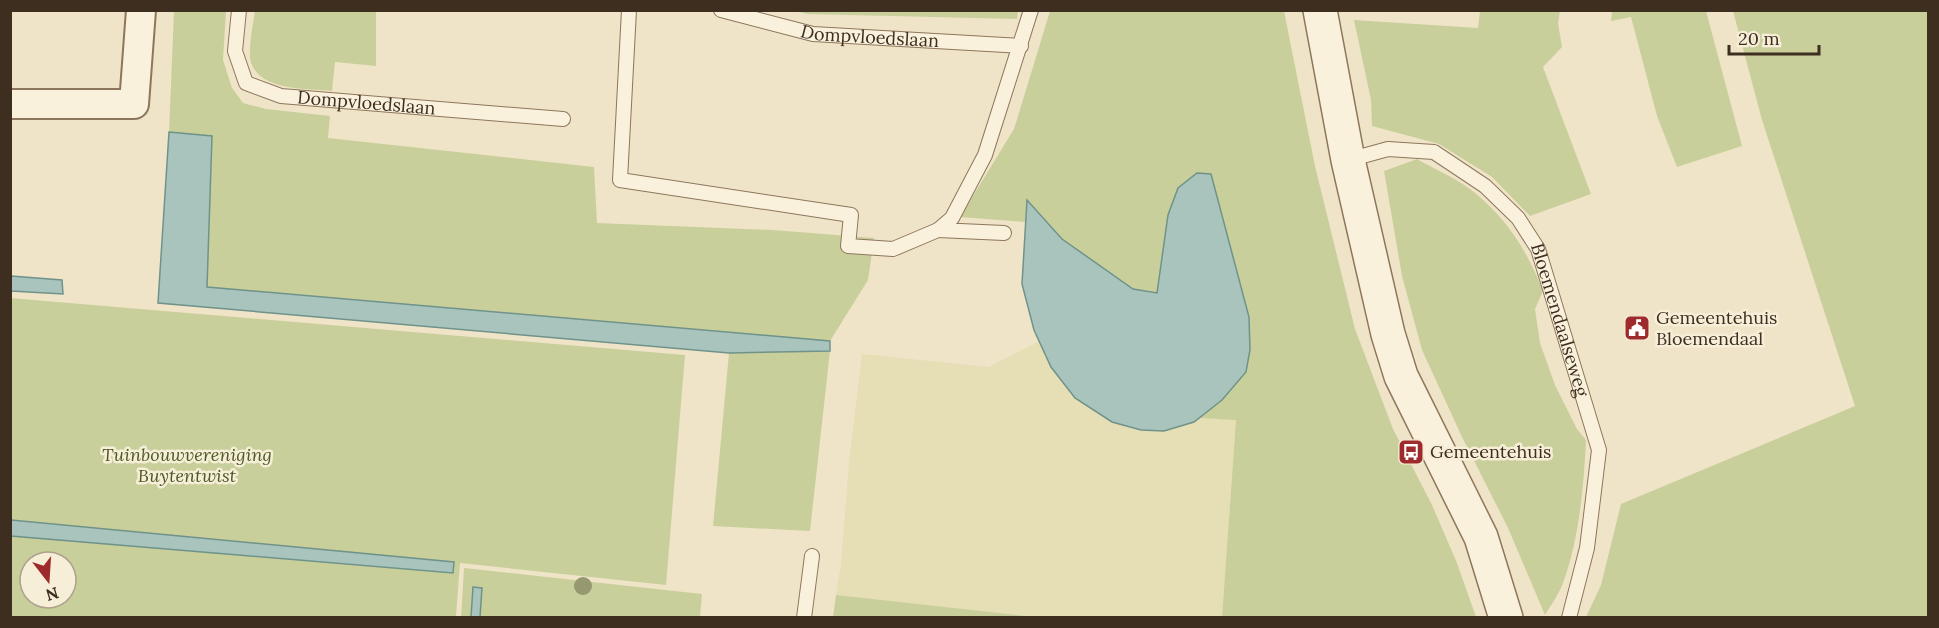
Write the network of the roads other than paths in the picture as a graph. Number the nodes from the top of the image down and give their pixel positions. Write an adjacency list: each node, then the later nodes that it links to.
1 (141, 10): 8 (street)
2 (239, 10): 9 (lane, Dompvloedslaan)
3 (629, 10): 11 (lane)
4 (721, 10): 7 (lane, Dompvloedslaan)
5 (1031, 10): 7 (lane)
6 (1320, 10): 10 (street)
7 (1021, 46): 11 (lane)
8 (10, 104)
9 (563, 119)
10 (1348, 159): 15 (street); 16 (lane, Bloemendaalseweg)
11 (938, 230): 12 (lane)
12 (1004, 233)
13 (812, 556): 14 (lane)
14 (804, 618)
15 (1506, 618)
16 (1569, 618)

